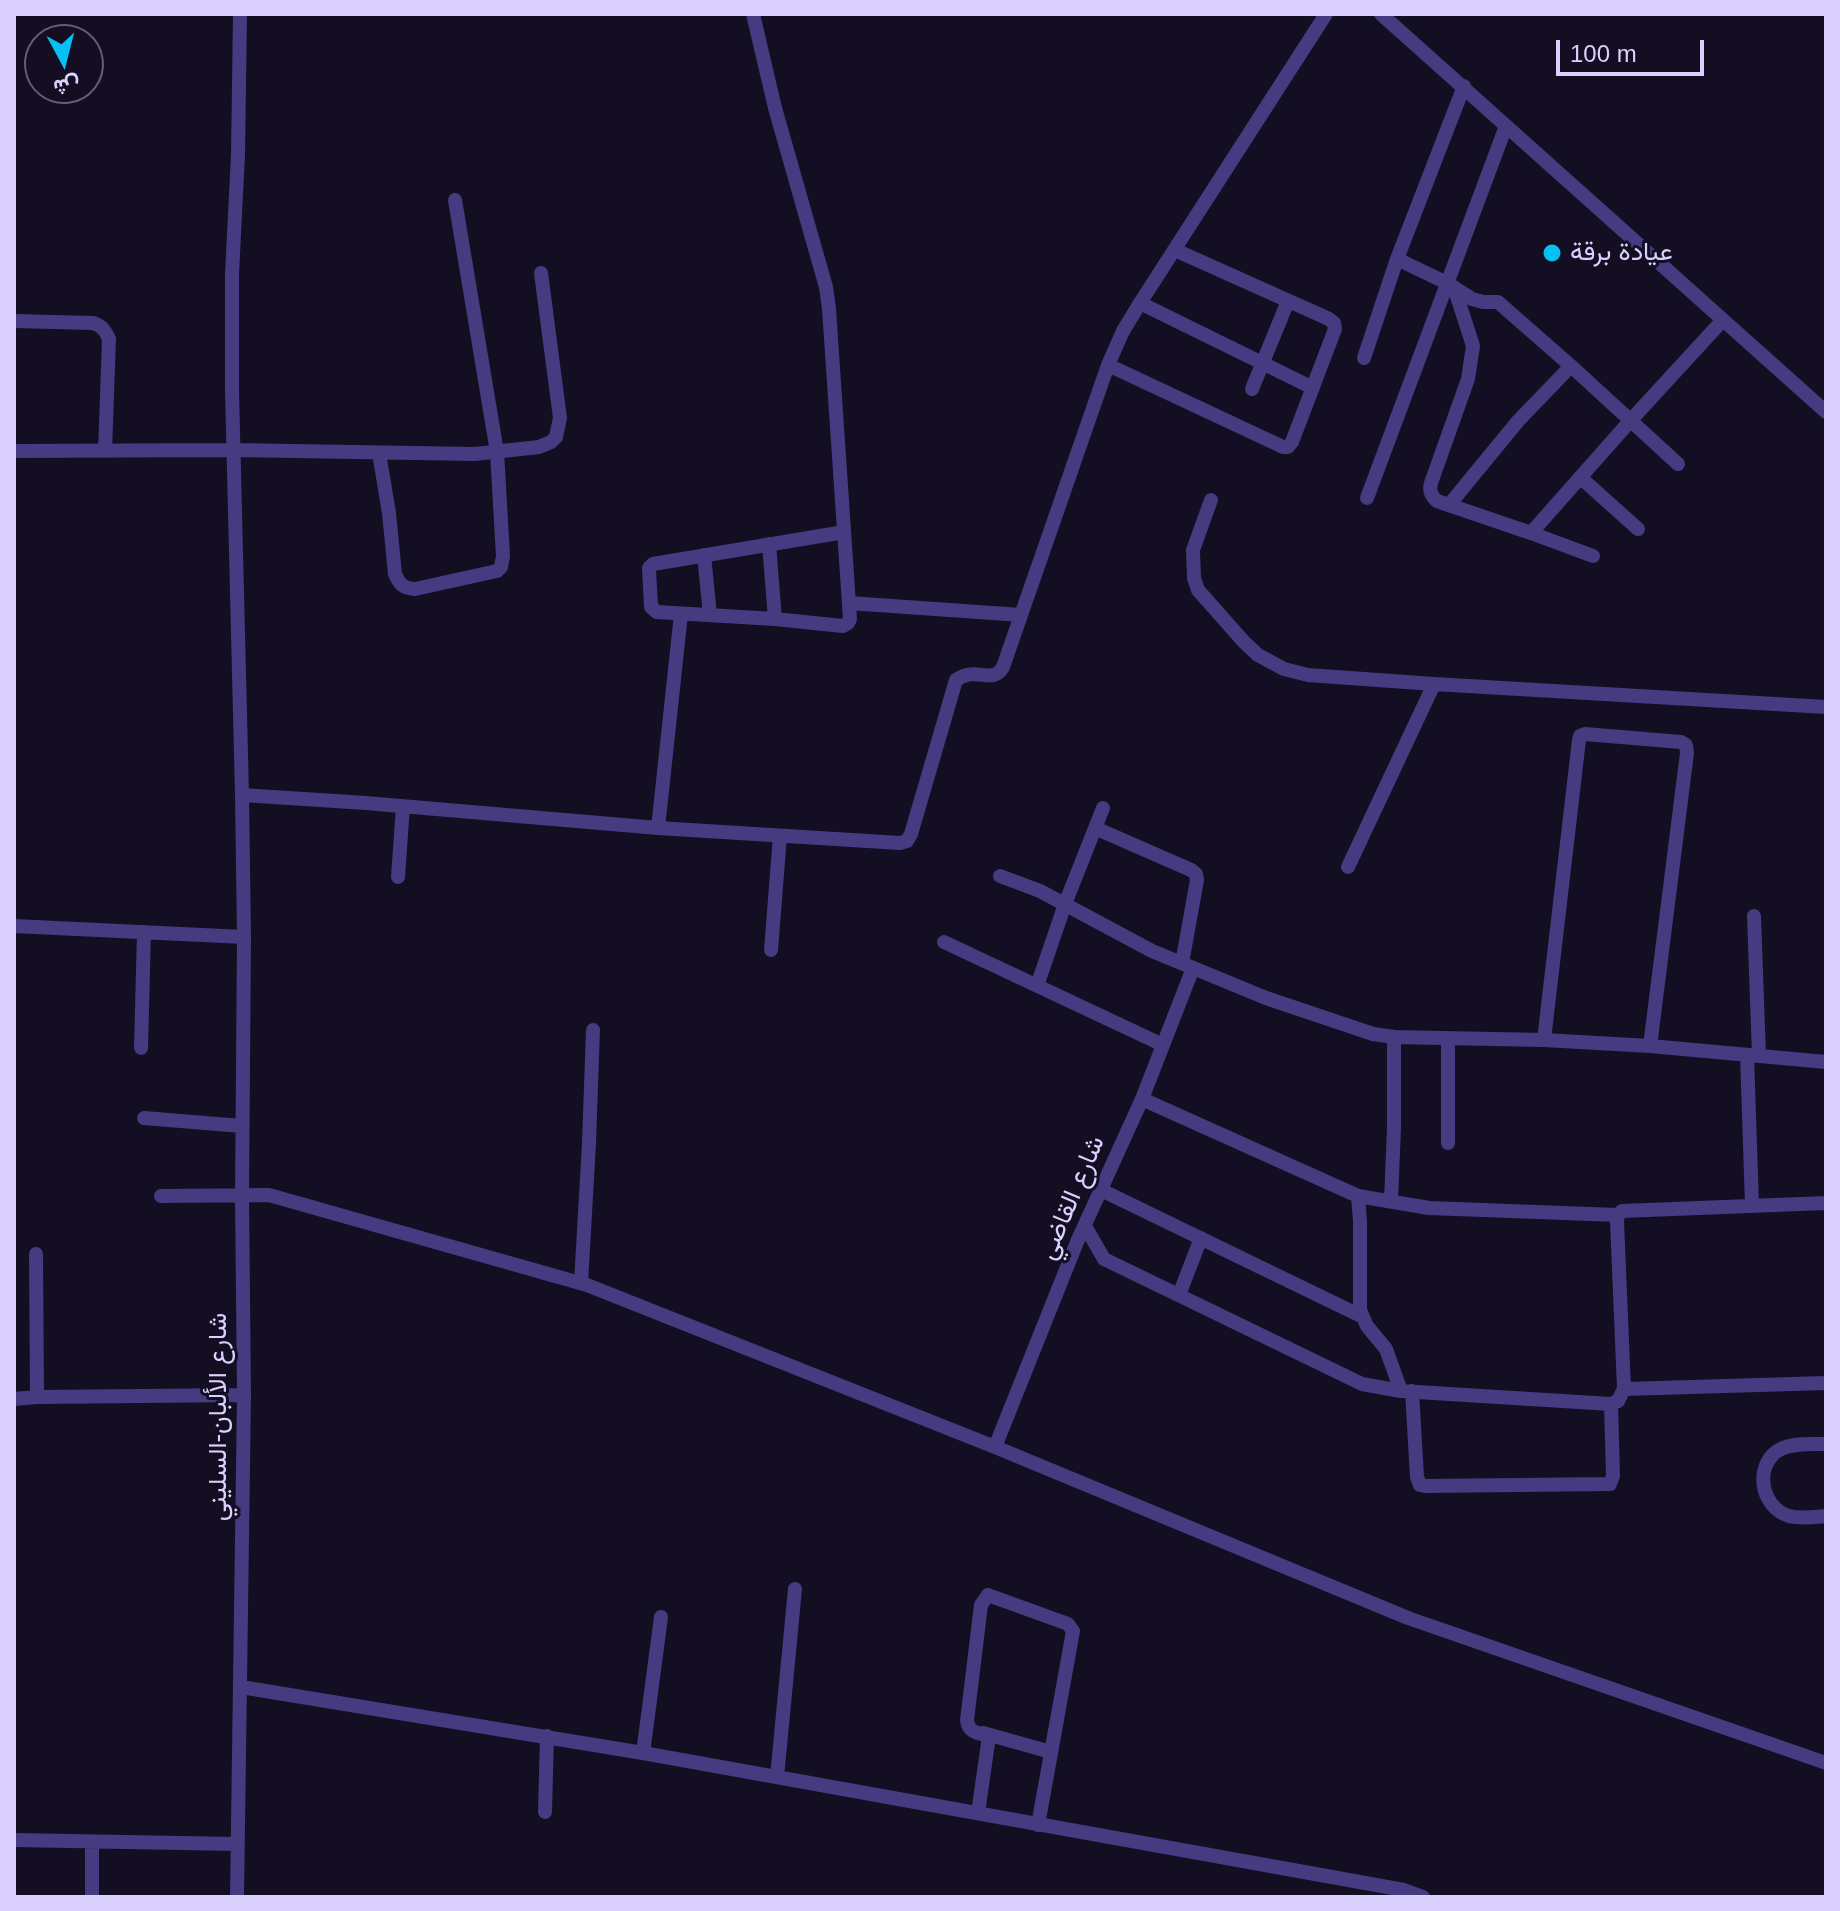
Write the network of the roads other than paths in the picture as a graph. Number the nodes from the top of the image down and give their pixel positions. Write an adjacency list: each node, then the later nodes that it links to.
1 (240, 14): 24 (street, شارع الألبان-السليني)
2 (753, 14): 35 (street)
3 (1326, 14): 8 (street)
4 (1381, 14): 5 (street)
5 (1464, 86): 6 (street); 9 (street)
6 (1506, 126): 11 (street); 15 (street)
7 (455, 200): 27 (street)
8 (1175, 250): 12 (street); 13 (street)
9 (1397, 259): 11 (street); 16 (street)
10 (541, 273): 27 (street)
11 (1451, 285): 19 (street); 31 (street); 33 (street)
12 (1288, 301): 17 (street); 20 (street)
13 (1140, 303): 17 (street); 18 (street)
14 (14, 321): 26 (street)
15 (1722, 321): 22 (street); 23 (street)
16 (1364, 358)
17 (1261, 364): 20 (street); 21 (street)
18 (1108, 365): 20 (street); 43 (street)
19 (1571, 366): 23 (street); 33 (street)
20 (1313, 388)
21 (1252, 389)
22 (1826, 412)
23 (1631, 420): 29 (street); 30 (street)
24 (233, 450): 26 (street); 28 (street); 47 (street, شارع الألبان-السليني)
25 (14, 451): 26 (street)
26 (105, 451)
27 (497, 452): 28 (street); 28 (street)
28 (379, 453)
29 (1678, 464)
30 (1580, 477): 34 (street); 36 (street)
31 (1367, 498)
32 (1211, 500): 45 (street)
33 (1449, 505): 36 (street)
34 (1638, 529)
35 (844, 532): 37 (street); 40 (street)
36 (1531, 533): 39 (street)
37 (769, 544): 38 (street); 44 (street)
38 (704, 555): 41 (street); 42 (street)
39 (1593, 556)
40 (849, 603): 43 (street); 44 (street)
41 (681, 614): 42 (street); 50 (street)
42 (710, 615): 44 (street)
43 (1021, 615): 52 (street)
44 (775, 619)
45 (1434, 684): 46 (street); 53 (street)
46 (1826, 707)
47 (242, 795): 48 (street); 60 (street, شارع الألبان-السليني)
48 (403, 806): 50 (street); 55 (street)
49 (1103, 808): 51 (street)
50 (658, 828): 52 (street)
51 (1095, 828): 56 (street); 63 (street, شارع القاضي)
52 (780, 836): 62 (street)
53 (1348, 867)
54 (1000, 876): 56 (street)
55 (398, 877)
56 (1065, 904): 63 (street); 64 (street)
57 (1754, 916): 72 (street)
58 (14, 926): 59 (street)
59 (144, 932): 60 (street); 71 (street)
60 (244, 937): 76 (street, شارع الألبان-السليني)
61 (944, 942): 64 (street)
62 (771, 950)
63 (1187, 966): 66 (street); 69 (street, شارع القاضي)
64 (1037, 986): 69 (street)
65 (593, 1030): 89 (street)
66 (1394, 1037): 67 (street); 82 (street)
67 (1448, 1039): 68 (street); 77 (street)
68 (1544, 1040): 70 (street); 70 (street)
69 (1163, 1045): 74 (street, شارع القاضي)
70 (1650, 1046): 72 (street)
71 (141, 1048)
72 (1753, 1056): 73 (street); 84 (street)
73 (1826, 1062)
74 (1142, 1099): 78 (street, شارع القاضي); 81 (street)
75 (144, 1118): 76 (street)
76 (242, 1126): 80 (street, شارع الألبان-السليني)
77 (1448, 1143)
78 (1101, 1190): 86 (street, شارع القاضي); 87 (street)
79 (161, 1196): 80 (street)
80 (242, 1196): 89 (street); 95 (street, شارع الألبان-السليني)
81 (1358, 1196): 82 (street); 91 (street)
82 (1391, 1201): 85 (street)
83 (1826, 1203): 84 (street)
84 (1752, 1205): 85 (street)
85 (1618, 1215): 93 (street)
86 (1085, 1226): 90 (street); 100 (street, شارع القاضي)
87 (1201, 1238): 90 (street); 91 (street)
88 (36, 1254): 96 (street)
89 (581, 1283): 100 (street)
90 (1179, 1295): 94 (street)
91 (1361, 1316): 94 (street)
92 (1826, 1383): 93 (street)
93 (1624, 1389): 98 (street)
94 (1406, 1391): 98 (street); 98 (street)
95 (244, 1395): 96 (street); 105 (street, شارع الألبان-السليني)
96 (37, 1397): 97 (street)
97 (14, 1399)
98 (1611, 1404)
99 (1826, 1444): 101 (street)
100 (995, 1447): 109 (street)
101 (1826, 1516)
102 (795, 1589): 110 (street)
103 (988, 1595): 107 (street); 107 (street); 112 (street)
104 (661, 1617): 108 (street)
105 (241, 1687): 106 (street); 116 (street, شارع الألبان-السليني)
106 (547, 1736): 108 (street); 111 (street)
107 (1051, 1752): 113 (street)
108 (643, 1753): 110 (street)
109 (1826, 1763)
110 (777, 1777): 112 (street)
111 (545, 1812)
112 (978, 1813): 113 (street)
113 (1038, 1825): 119 (street)
114 (14, 1840): 115 (street)
115 (92, 1842): 116 (street); 117 (street)
116 (237, 1844): 118 (street, شارع الألبان-السليني)
117 (92, 1897)
118 (237, 1897)
119 (1423, 1897)

